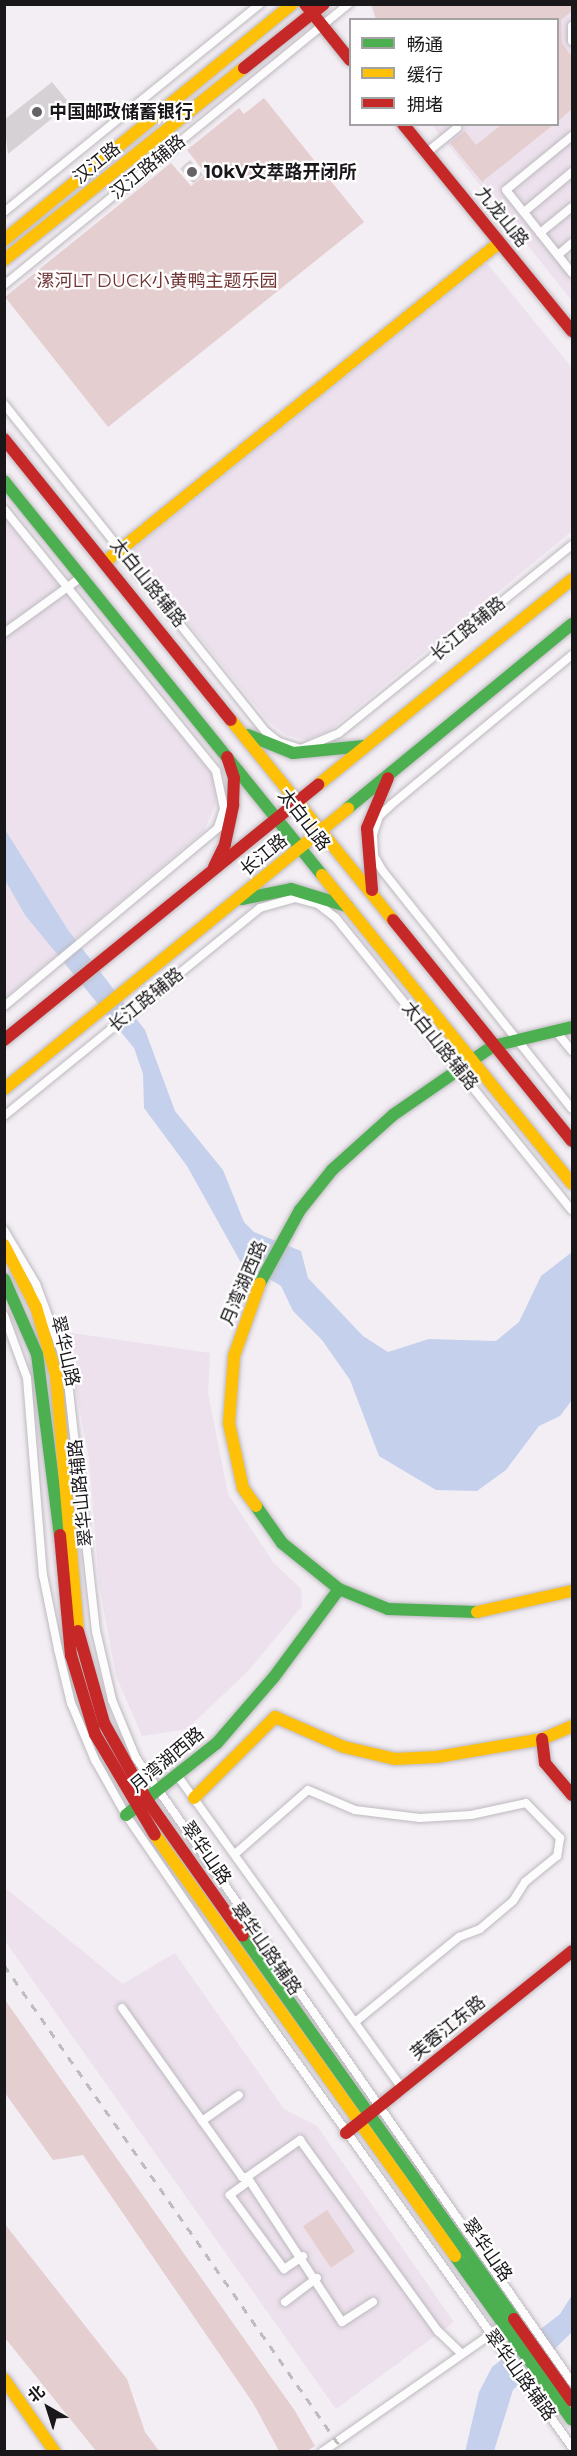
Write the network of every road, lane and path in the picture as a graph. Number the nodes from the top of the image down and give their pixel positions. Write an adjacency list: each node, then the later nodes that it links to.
1 (260, 4): 16 (street)
2 (292, 4): 19 (main road, 汉江路)
3 (324, 4): 5 (main road, 汉江路)
4 (349, 4): 6 (street, 汉江路辅路)
5 (309, 9): 6 (main road); 23 (main road, 汉江路)
6 (323, 26): 9 (main road); 25 (street, 汉江路辅路)
7 (573, 26): 8 (street)
8 (573, 41)
9 (349, 58)
10 (405, 126): 13 (main road, 九龙山路)
11 (457, 128): 13 (street)
12 (573, 136): 17 (street)
13 (426, 153): 20 (main road, 九龙山路)
14 (573, 172): 17 (street)
15 (573, 207): 18 (street)
16 (4, 212)
17 (524, 212): 18 (street)
18 (540, 233): 22 (street)
19 (4, 240)
20 (500, 242): 26 (main road, 九龙山路); 32 (main road)
21 (573, 243): 22 (street)
22 (558, 255): 24 (street)
23 (4, 260)
24 (573, 273)
25 (4, 285)
26 (573, 332)
27 (4, 404): 32 (street, 太白山路辅路)
28 (4, 439): 33 (main road, 太白山路)
29 (4, 481): 34 (main road, 太白山路)
30 (4, 509): 36 (street)
31 (573, 545): 42 (street, 长江路辅路)
32 (120, 549): 33 (main road); 42 (street, 太白山路辅路)
33 (105, 562): 40 (main road, 太白山路)
34 (83, 576): 36 (street); 43 (main road, 太白山路)
35 (573, 579): 41 (main road, 长江路)
36 (68, 586): 38 (street); 54 (street)
37 (573, 624): 44 (main road, 长江路)
38 (4, 633)
39 (573, 655): 57 (street)
40 (244, 733): 41 (main road); 45 (main road, 太白山路)
41 (365, 746): 45 (main road, 长江路)
42 (301, 749)
43 (225, 750): 46 (main road, 太白山路); 49 (main road)
44 (388, 777): 47 (main road, 长江路); 50 (main road)
45 (299, 800): 46 (main road, 长江路); 47 (main road, 太白山路)
46 (278, 816): 48 (main road, 太白山路); 49 (main road, 长江路)
47 (323, 830): 48 (main road, 长江路); 50 (main road, 太白山路)
48 (302, 847): 52 (main road, 长江路); 53 (main road, 太白山路)
49 (212, 870): 58 (main road, 长江路)
50 (372, 892): 59 (main road, 太白山路)
51 (295, 898): 62 (street, 太白山路辅路); 65 (street, 长江路辅路)
52 (236, 901): 53 (main road); 63 (main road, 长江路)
53 (350, 908): 61 (main road, 太白山路)
54 (4, 1006)
55 (573, 1027): 56 (main road, 月湾湖西路)
56 (555, 1030): 57 (main road, 月湾湖西路); 60 (street)
57 (517, 1039): 59 (main road, 月湾湖西路); 64 (street)
58 (4, 1040)
59 (493, 1046): 61 (main road, 月湾湖西路); 66 (main road, 太白山路)
60 (573, 1051)
61 (470, 1059): 62 (main road, 月湾湖西路); 67 (main road, 太白山路)
62 (458, 1068): 68 (street, 太白山路辅路); 73 (main road, 月湾湖西路)
63 (4, 1089)
64 (573, 1109)
65 (4, 1116)
66 (573, 1141)
67 (573, 1184)
68 (573, 1210)
69 (4, 1230): 78 (street, 翠华山路辅路)
70 (4, 1245): 81 (main road, 翠华山路)
71 (4, 1279): 82 (main road, 翠华山路)
72 (4, 1315): 82 (street, 翠华山路辅路)
73 (339, 1589): 74 (main road, 月湾湖西路); 77 (main road, 月湾湖西路)
74 (573, 1591)
75 (573, 1726): 76 (main road)
76 (542, 1739): 79 (main road); 80 (main road)
77 (177, 1775): 78 (main road, 月湾湖西路); 80 (street)
78 (158, 1791): 81 (main road, 月湾湖西路); 89 (street, 翠华山路辅路)
79 (573, 1795)
80 (194, 1798): 83 (street)
81 (147, 1800): 82 (main road, 月湾湖西路); 89 (main road, 翠华山路)
82 (131, 1812): 89 (main road, 翠华山路); 91 (street, 翠华山路辅路)
83 (235, 1854): 86 (street); 86 (street)
84 (573, 1951): 87 (main road, 芙蓉江东路)
85 (122, 2008): 90 (street)
86 (355, 2022): 87 (street)
87 (402, 2088): 89 (main road, 芙蓉江东路)
88 (239, 2095): 90 (street)
89 (368, 2115): 91 (main road, 芙蓉江东路); 97 (main road, 翠华山路); 97 (street, 翠华山路辅路)
90 (202, 2121): 92 (street)
91 (346, 2133): 99 (street, 翠华山路辅路)
92 (248, 2179): 93 (street); 93 (street); 100 (street)
93 (303, 2256): 94 (street)
94 (317, 2278): 95 (street); 96 (street)
95 (285, 2302)
96 (373, 2302)
97 (514, 2318): 98 (main road, 翠华山路); 98 (street, 翠华山路辅路); 99 (street)
98 (524, 2333): 101 (main road, 翠华山路); 101 (street, 翠华山路辅路)
99 (490, 2335): 100 (street); 106 (street, 翠华山路辅路)
100 (462, 2354): 108 (street)
101 (554, 2375): 103 (street, 翠华山路辅路); 104 (main road, 翠华山路); 105 (main road, 翠华山路)
102 (4, 2379): 107 (main road)
103 (573, 2382)
104 (573, 2401)
105 (573, 2420)
106 (573, 2447)
107 (55, 2451)
108 (321, 2451)

